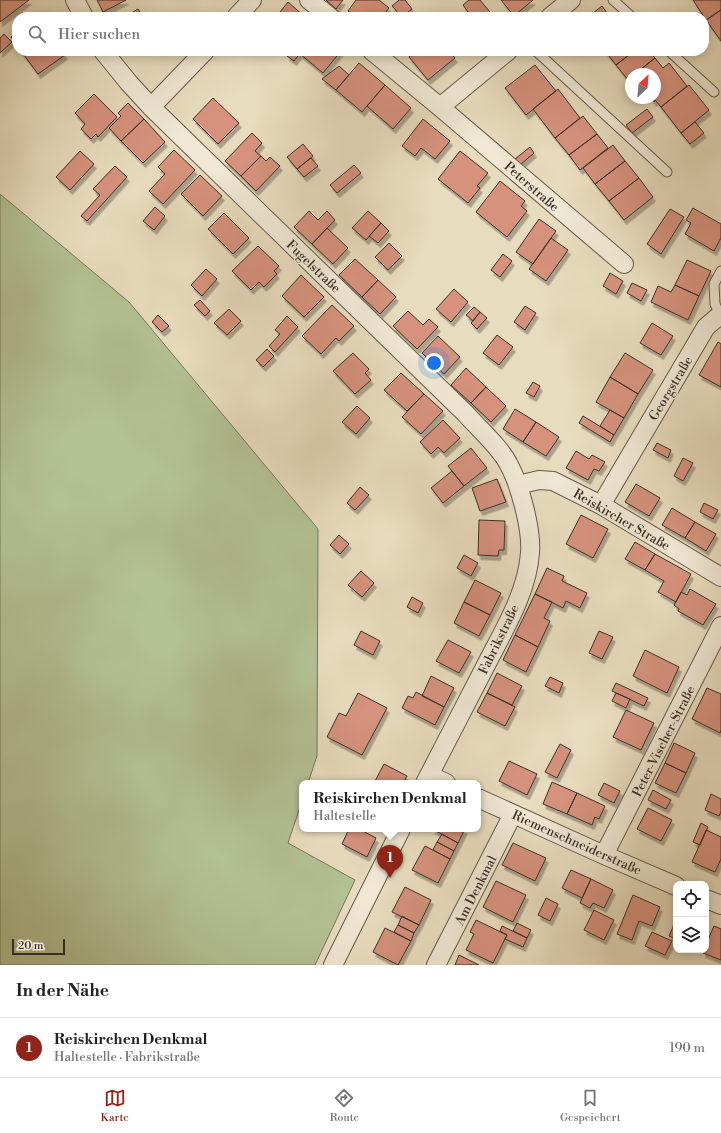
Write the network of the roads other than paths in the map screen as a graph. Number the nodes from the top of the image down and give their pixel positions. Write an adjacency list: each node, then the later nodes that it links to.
1 (75, 0): 6 (street)
2 (252, 0): 7 (street)
3 (309, 0): 8 (street)
4 (571, 0): 9 (street)
5 (613, 0): 10 (lane)
6 (81, 12)
7 (241, 12)
8 (324, 12)
9 (556, 12)
10 (626, 12)
11 (108, 56): 18 (street, Fugelstraße)
12 (200, 56): 18 (street)
13 (378, 56): 19 (street, Peterstraße)
14 (502, 56): 19 (street)
15 (541, 56): 20 (lane)
16 (674, 56): 17 (lane)
17 (714, 92)
18 (151, 107): 24 (street, Fugelstraße)
19 (440, 107): 21 (street, Peterstraße)
20 (668, 172)
21 (624, 264)
22 (721, 271): 23 (lane, Georgstraße)
23 (720, 315): 25 (street, Georgstraße)
24 (518, 485): 25 (street, Reiskircher Straße); 28 (street, Fabrikstraße)
25 (601, 505): 26 (street, Reiskircher Straße)
26 (721, 577)
27 (721, 626): 32 (street, Peter-Vischer-Straße)
28 (427, 779)
29 (481, 799): 30 (street, Riemenschneiderstraße)
30 (513, 814): 32 (street, Riemenschneiderstraße); 37 (street, Am Denkmal)
31 (400, 832): 36 (street)
32 (604, 855): 33 (street, Riemenschneiderstraße)
33 (673, 885)
34 (709, 900): 35 (street)
35 (721, 905)
36 (333, 965)
37 (436, 965)

